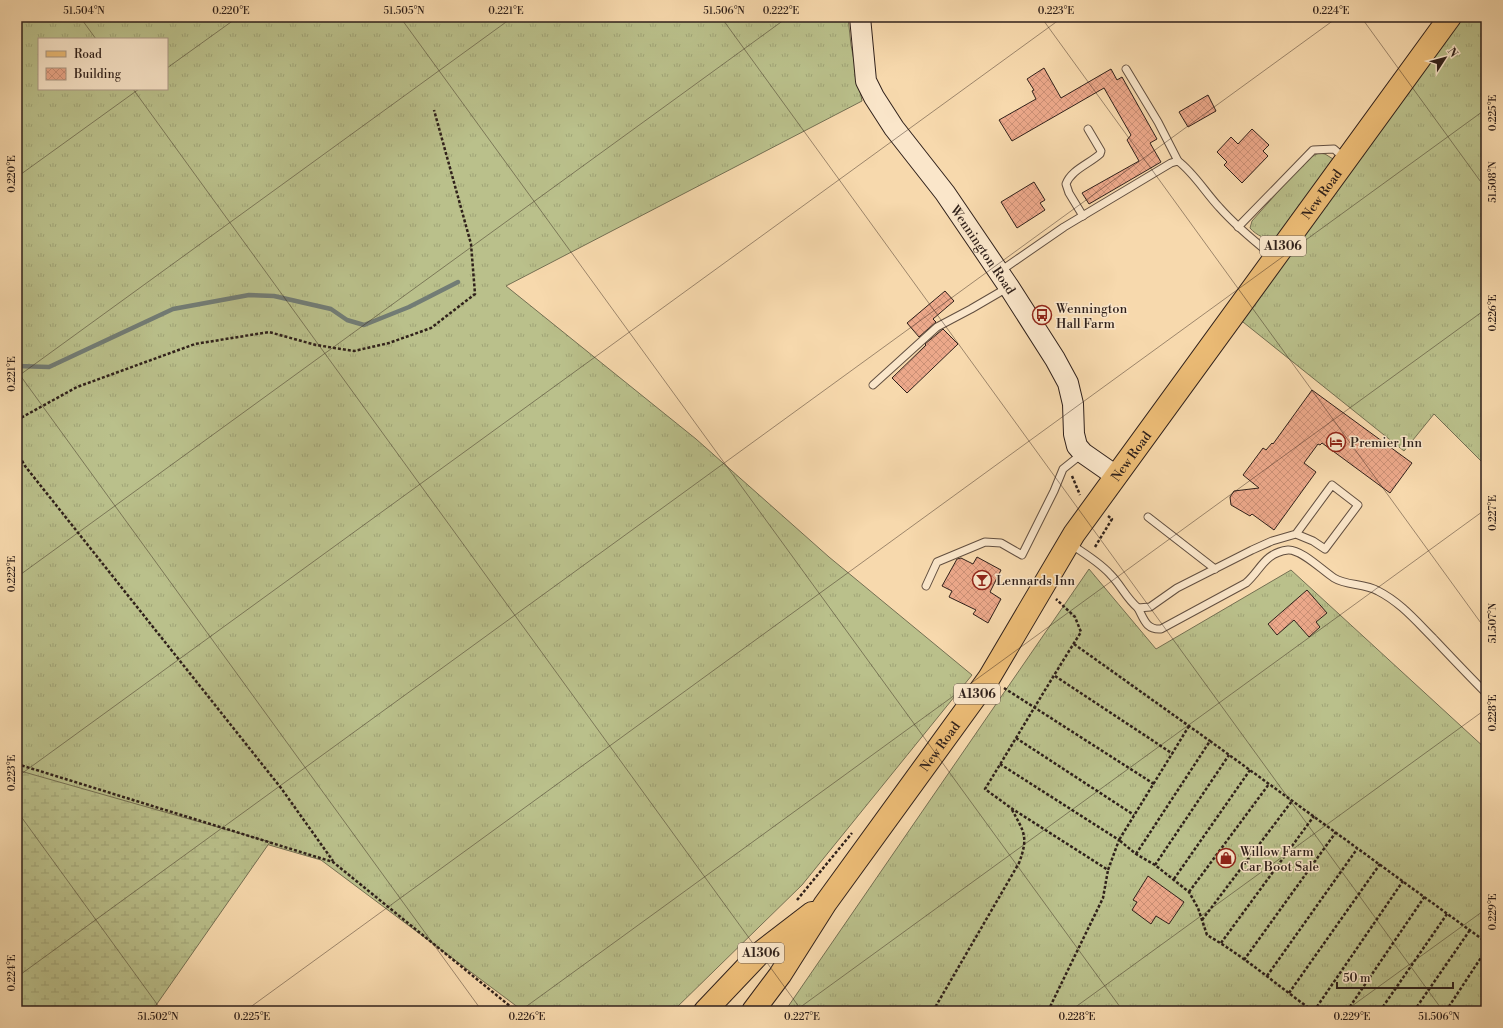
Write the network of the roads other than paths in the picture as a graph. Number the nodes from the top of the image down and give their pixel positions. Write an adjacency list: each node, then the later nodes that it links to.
1 (860, 17): 10 (main road, Wennington Road)
2 (1450, 17): 5 (main road, New Road / A1306)
3 (1126, 70): 6 (lane)
4 (1088, 129): 7 (lane)
5 (1346, 160): 8 (lane); 9 (main road, New Road / A1306)
6 (1178, 161): 7 (lane); 8 (lane)
7 (1083, 216): 10 (lane)
8 (1238, 227): 9 (lane)
9 (1275, 258): 13 (main road, New Road / A1306)
10 (1004, 279): 11 (lane); 12 (main road, Wennington Road)
11 (873, 385)
12 (1083, 453): 13 (main road, Wennington Road); 18 (lane)
13 (1116, 476): 16 (main road, New Road / A1306)
14 (1148, 517): 17 (lane)
15 (1296, 534): 15 (lane); 17 (lane)
16 (1068, 543): 19 (lane); 21 (main road, New Road / A1306)
17 (1215, 570): 19 (lane)
18 (926, 586)
19 (1138, 608): 20 (lane)
20 (1486, 693)
21 (824, 904): 22 (main road, New Road / A1306); 23 (main road, New Road / A1306)
22 (705, 1011)
23 (753, 1011)

